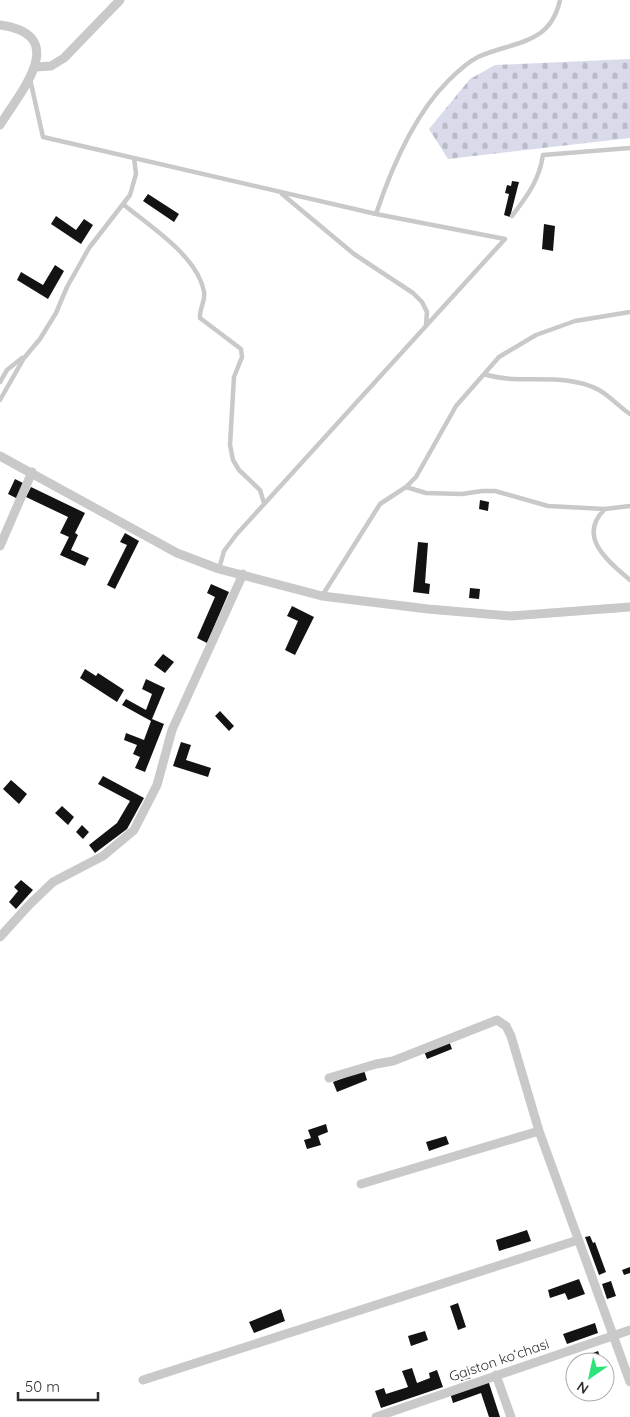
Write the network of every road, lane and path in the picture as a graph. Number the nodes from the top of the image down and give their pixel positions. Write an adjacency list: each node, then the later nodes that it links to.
1 (120, 0): 4 (street)
2 (560, 0): 11 (lane)
3 (0, 25): 4 (street)
4 (36, 67): 5 (street)
5 (30, 77): 6 (street); 8 (lane)
6 (0, 125)
7 (630, 148): 12 (lane)
8 (134, 158): 9 (lane); 10 (lane)
9 (280, 192): 11 (lane); 14 (lane)
10 (123, 204): 15 (lane); 23 (lane)
11 (376, 214): 14 (lane)
12 (512, 216)
13 (630, 312): 16 (lane)
14 (426, 325): 23 (lane)
15 (24, 358): 17 (lane); 18 (lane)
16 (484, 374): 19 (lane); 22 (lane)
17 (0, 382)
18 (0, 400)
19 (630, 414)
20 (0, 456): 21 (street)
21 (32, 472): 26 (street); 27 (street)
22 (406, 488): 25 (lane); 30 (lane)
23 (264, 503): 27 (lane)
24 (630, 506): 25 (lane)
25 (606, 509): 29 (lane)
26 (0, 546)
27 (219, 569): 28 (street)
28 (243, 574): 30 (street); 32 (street)
29 (630, 580)
30 (322, 596): 31 (street)
31 (630, 608)
32 (0, 938)
33 (329, 1078): 34 (street)
34 (539, 1131): 35 (street); 36 (street)
35 (361, 1184)
36 (578, 1240): 38 (street); 40 (street)
37 (630, 1330): 38 (street, Gaiston koʻchasi)
38 (612, 1336): 39 (street, Gaiston koʻchasi); 41 (street)
39 (496, 1375): 42 (street, Gaiston koʻchasi); 43 (street)
40 (143, 1380)
41 (630, 1382)
42 (376, 1417)
43 (511, 1417)

